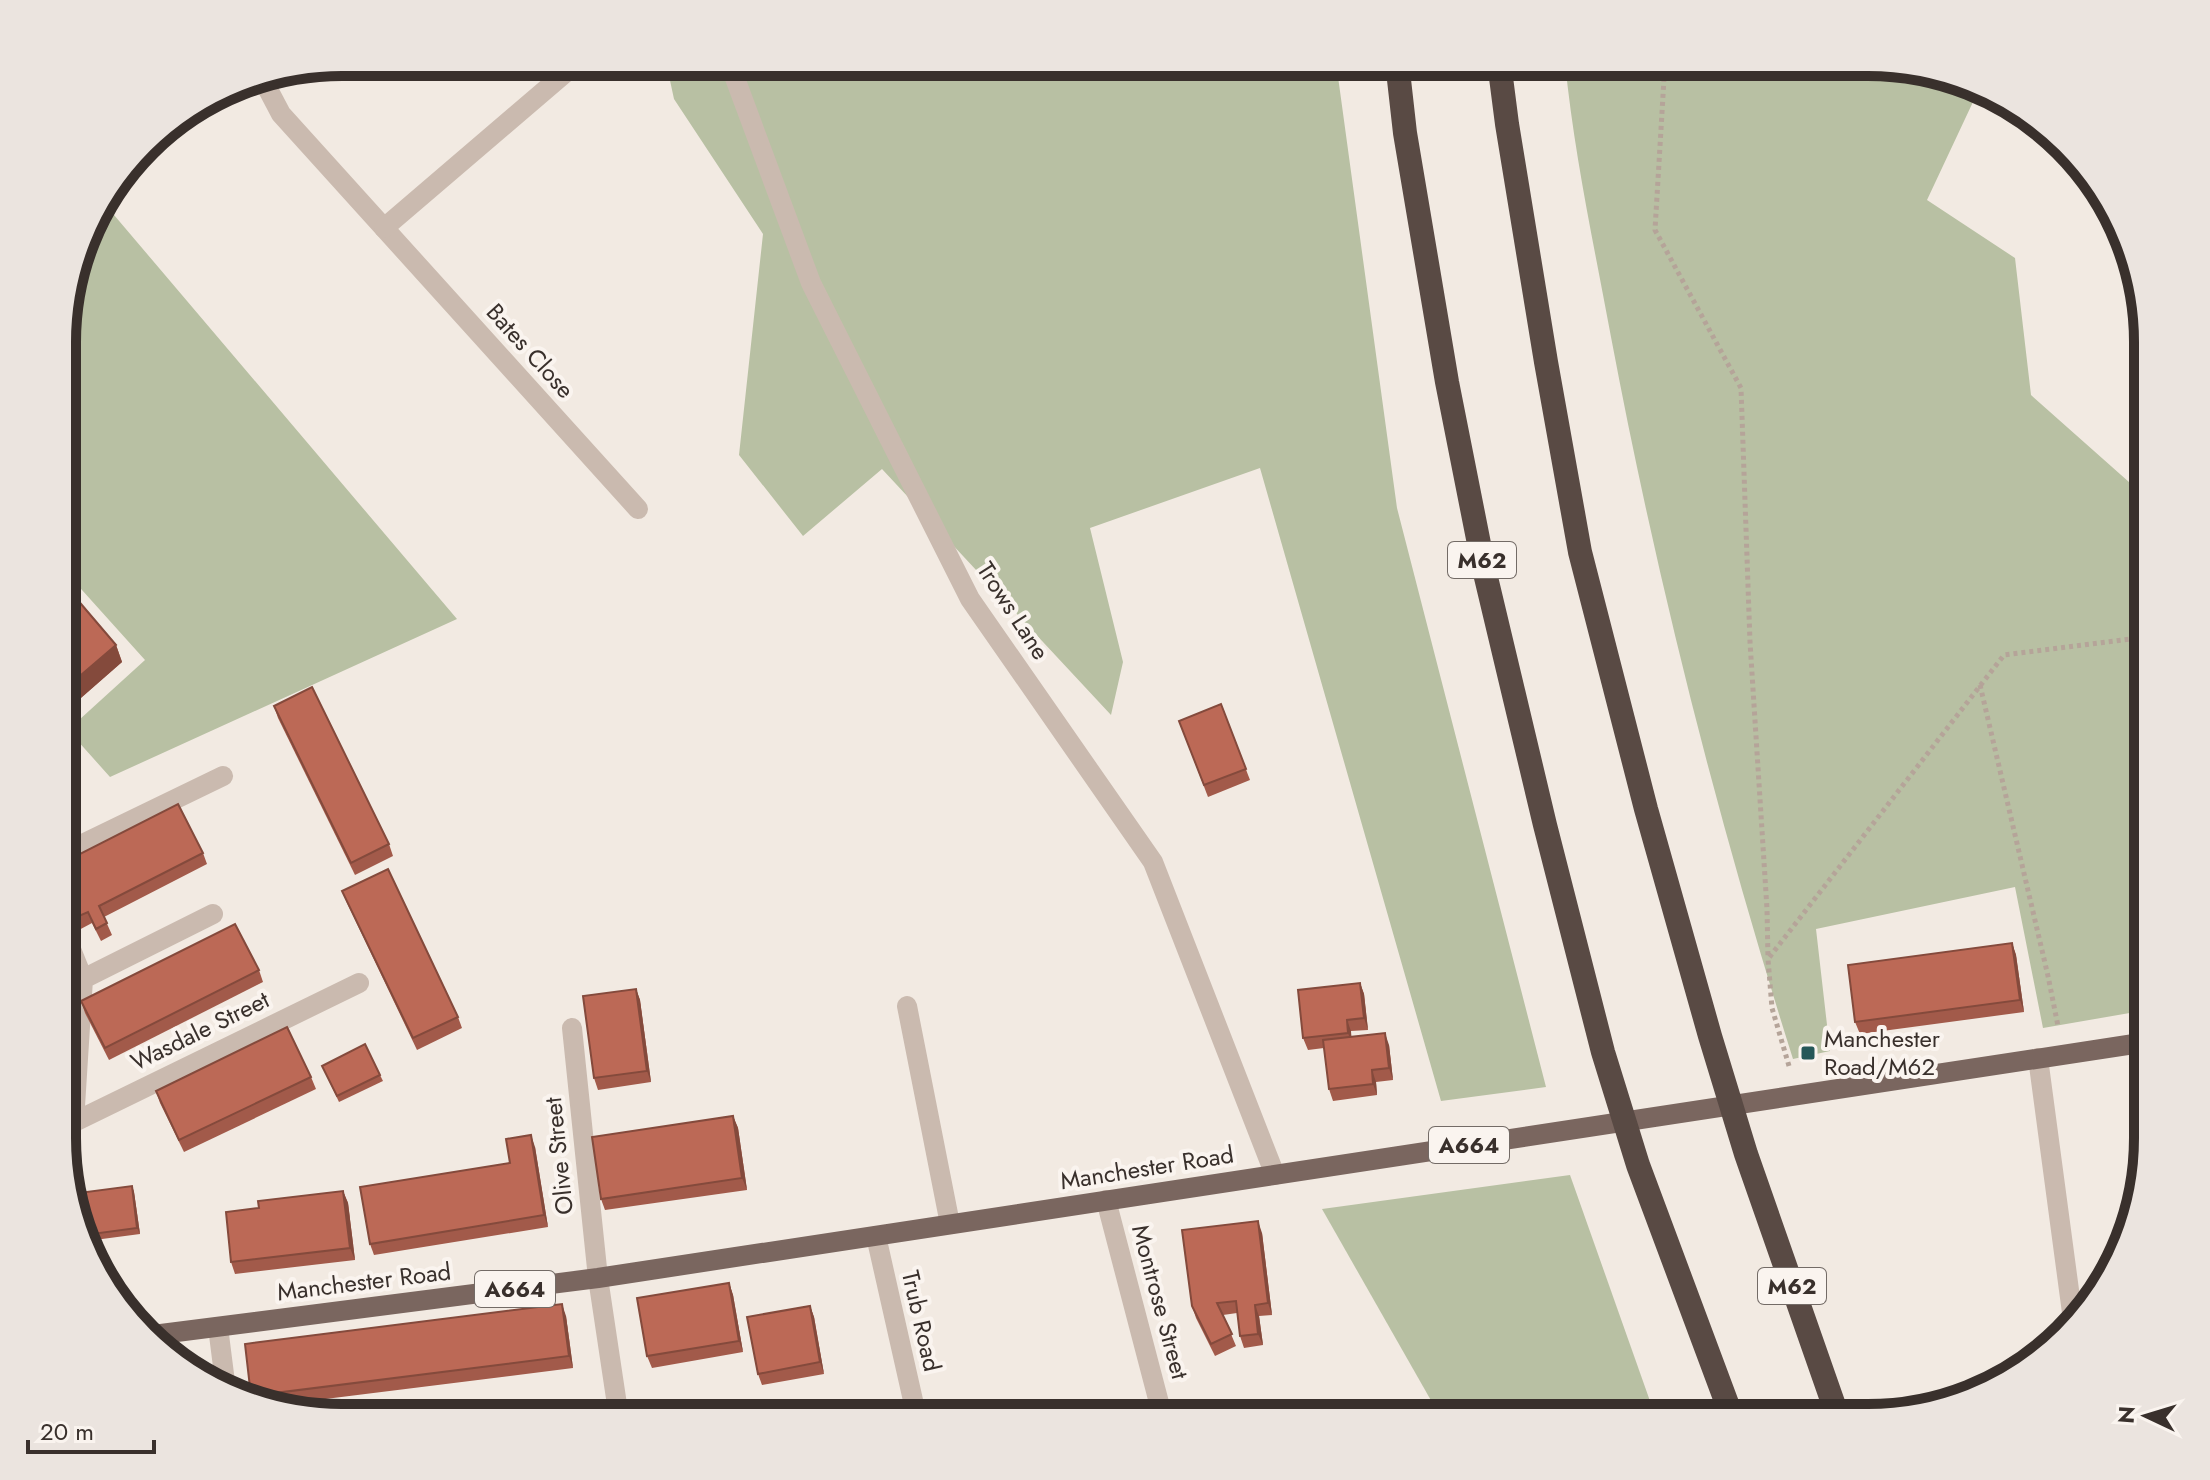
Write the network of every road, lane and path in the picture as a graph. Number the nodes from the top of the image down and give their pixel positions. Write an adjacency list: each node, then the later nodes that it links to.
1 (562, 76): 7 (street)
2 (734, 76): 26 (street, Trows Lane)
3 (1399, 76): 36 (highway, M62)
4 (1501, 76): 37 (highway, M62)
5 (1664, 76): 14 (path)
6 (267, 87): 7 (street, Bates Close)
7 (384, 228): 8 (street, Bates Close)
8 (638, 509)
9 (2133, 639): 10 (path)
10 (1980, 685): 14 (path); 22 (path)
11 (223, 776): 12 (street)
12 (76, 847)
13 (213, 914): 16 (street)
14 (1768, 959): 24 (path)
15 (76, 962): 16 (street)
16 (83, 979): 21 (street)
17 (359, 983): 25 (street, Wasdale Street)
18 (907, 1006): 28 (street)
19 (572, 1028): 30 (street, Olive Street)
20 (2133, 1044): 22 (main road, Manchester Road / A664)
21 (76, 1052)
22 (2063, 1055): 23 (main road, Manchester Road / A664)
23 (2038, 1058): 24 (main road, Manchester Road / A664); 31 (street)
24 (1797, 1095): 26 (main road, Manchester Road / A664)
25 (76, 1121)
26 (1275, 1175): 27 (main road, Manchester Road / A664)
27 (1106, 1200): 28 (main road, Manchester Road / A664); 35 (street, Montrose Street)
28 (950, 1224): 29 (main road, Manchester Road / A664)
29 (876, 1236): 30 (main road, Manchester Road / A664); 39 (street, Trub Road)
30 (598, 1278): 32 (main road, Manchester Road / A664); 38 (street, Olive Street)
31 (2072, 1309)
32 (218, 1327): 33 (main road, Manchester Road / A664); 34 (street)
33 (163, 1334)
34 (224, 1377)
35 (1159, 1403)
36 (1727, 1403)
37 (1833, 1403)
38 (617, 1404)
39 (914, 1404)

